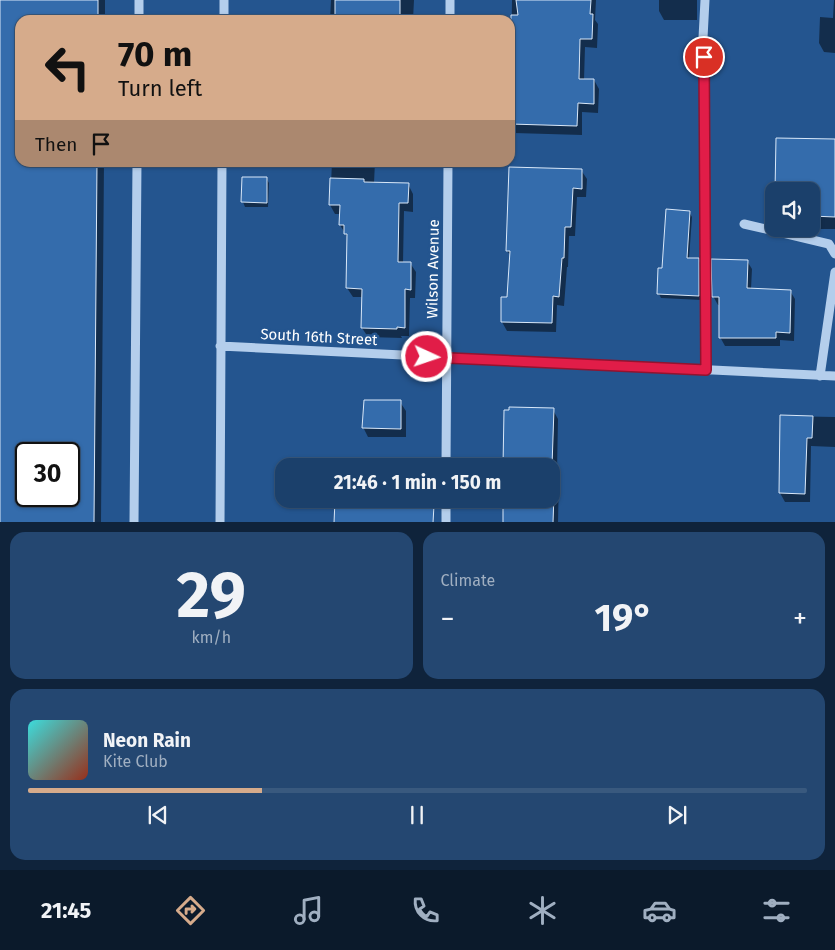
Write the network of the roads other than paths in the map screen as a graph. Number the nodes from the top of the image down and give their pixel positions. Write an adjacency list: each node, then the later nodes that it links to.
1 (139, 0): 5 (street)
2 (224, 0): 6 (street)
3 (450, 0): 7 (street)
4 (705, 0): 16 (street)
5 (139, 15)
6 (224, 15)
7 (450, 15)
8 (137, 167): 21 (street)
9 (222, 167): 14 (street)
10 (448, 167): 15 (street, Wilson Avenue)
11 (744, 224): 12 (street)
12 (835, 254)
13 (835, 272): 17 (street)
14 (220, 346): 15 (street, South 16th Street); 22 (street)
15 (446, 358): 16 (street, South 16th Street); 19 (street, Wilson Avenue)
16 (706, 370): 17 (street, South 16th Street)
17 (820, 376): 18 (street, South 16th Street)
18 (835, 376)
19 (446, 458)
20 (446, 508): 23 (street)
21 (134, 522)
22 (220, 522)
23 (446, 522)

